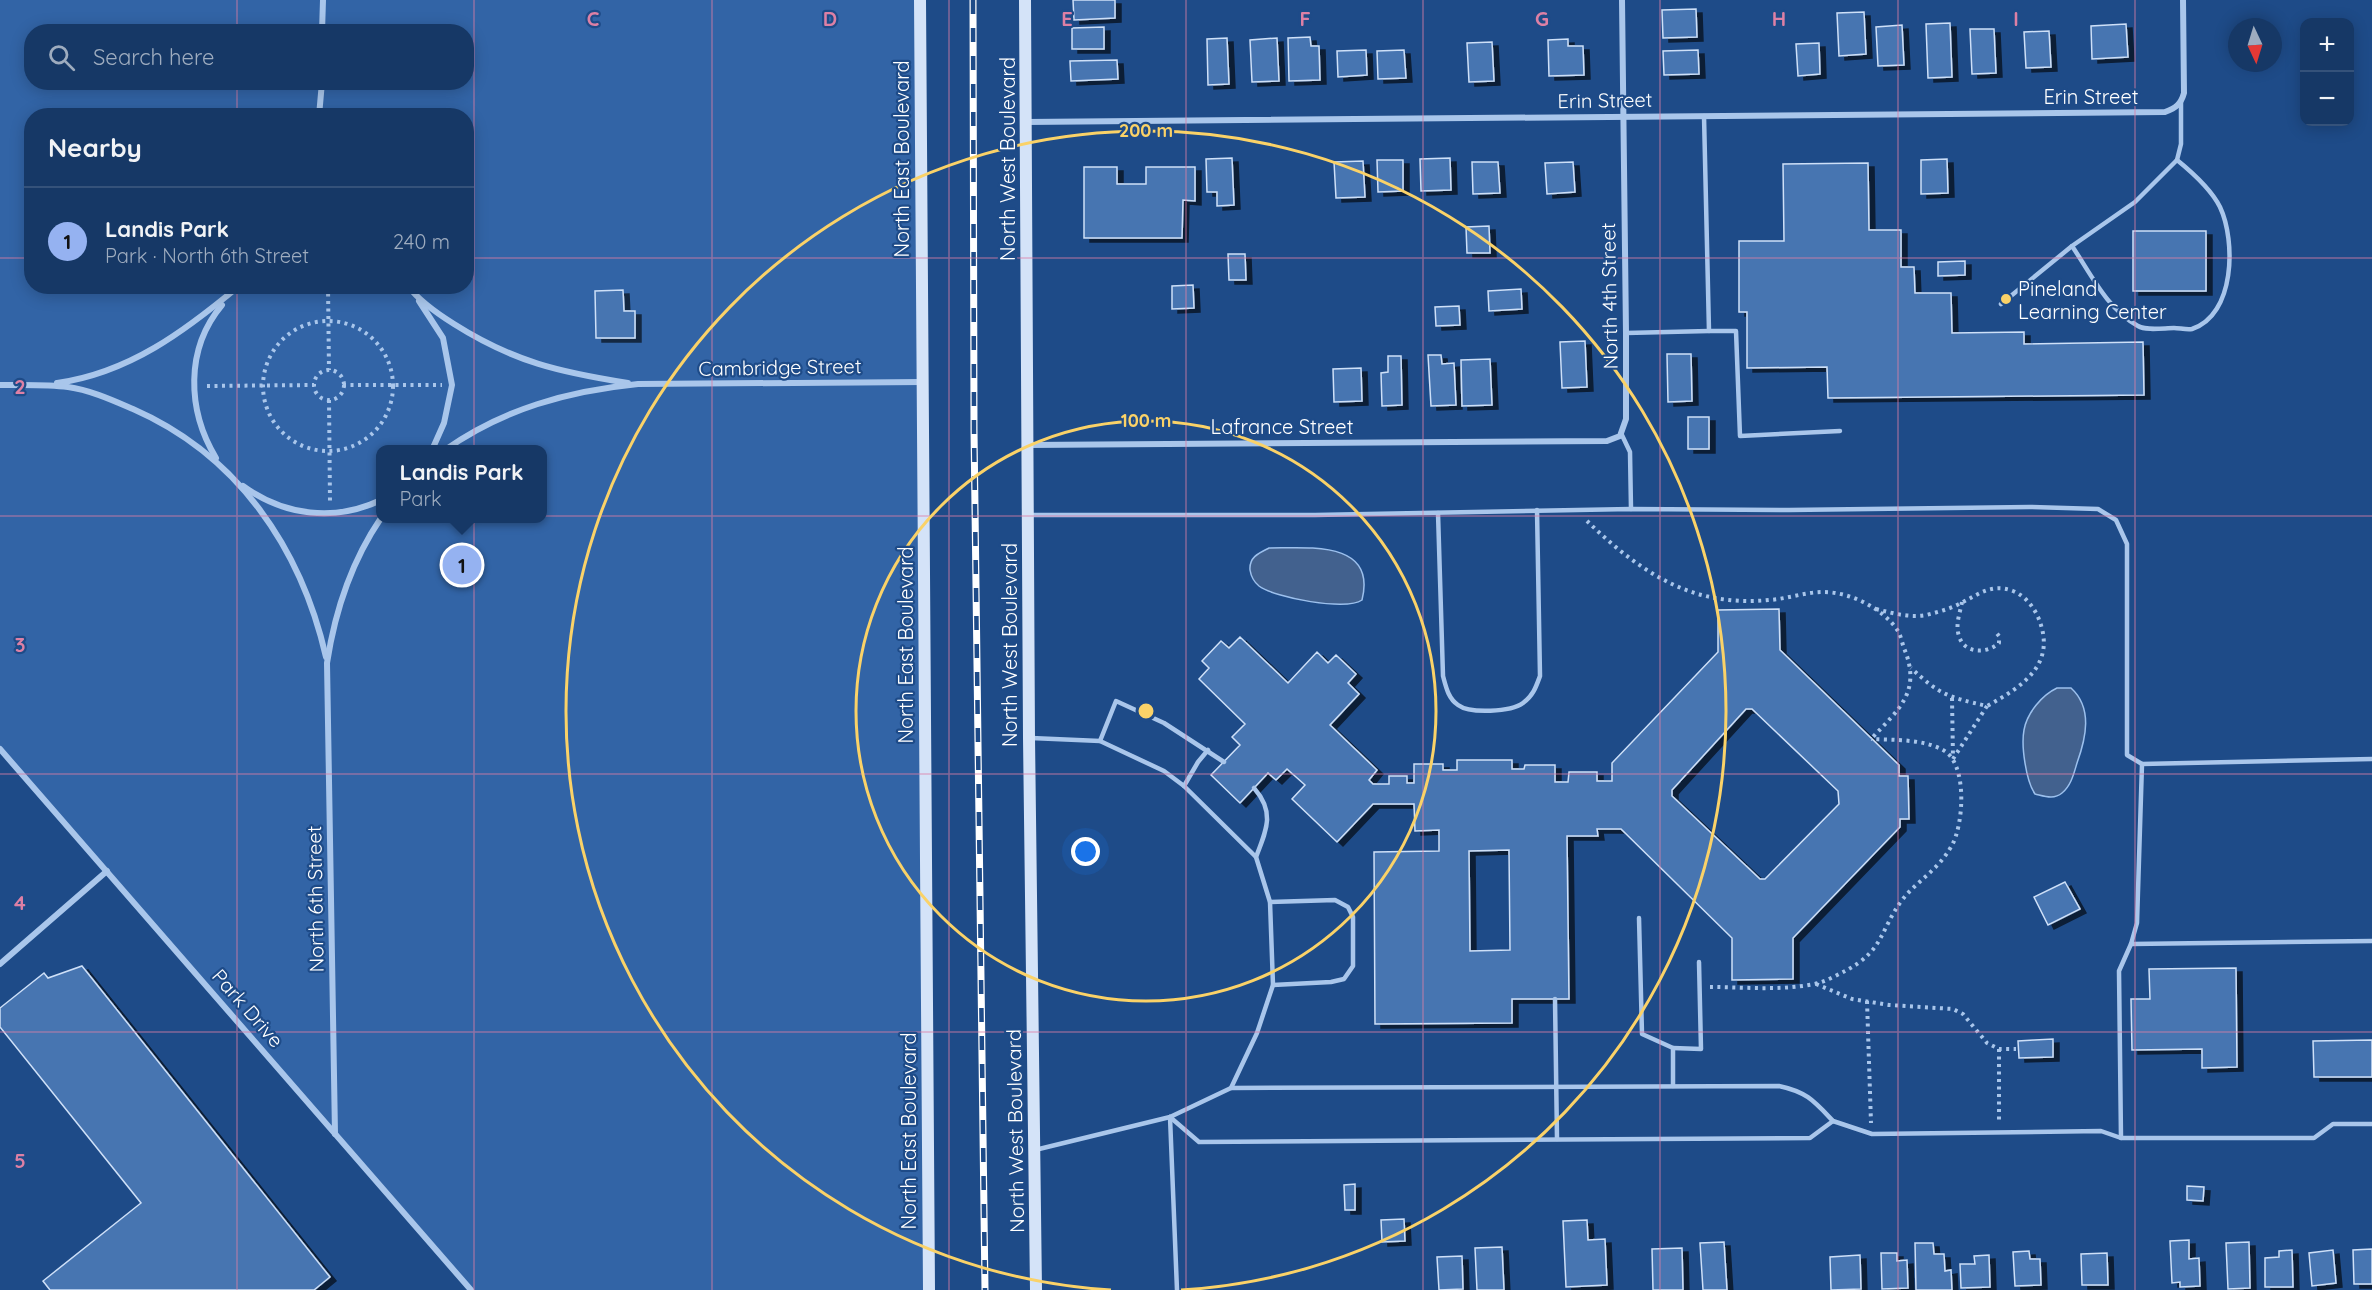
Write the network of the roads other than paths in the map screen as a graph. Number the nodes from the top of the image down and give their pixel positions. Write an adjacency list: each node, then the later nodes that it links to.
1 (323, 0): 6 (street)
2 (920, 0): 24 (main road, North East Boulevard)
3 (1025, 0): 14 (main road, North West Boulevard)
4 (1622, 0): 13 (street, North 4th Street)
5 (2183, 0): 9 (street)
6 (322, 24)
7 (322, 90): 8 (street)
8 (321, 101): 10 (street); 11 (street)
9 (2181, 102): 12 (street, Erin Street); 15 (lane)
10 (320, 108)
11 (323, 108)
12 (1704, 116): 13 (street, Erin Street); 22 (lane)
13 (1623, 117): 14 (street, Erin Street); 23 (street, North 4th Street)
14 (1026, 122): 32 (main road, North West Boulevard)
15 (2177, 160): 16 (lane); 16 (lane)
16 (2072, 246): 21 (lane)
17 (229, 294): 27 (street)
18 (232, 294): 33 (street)
19 (413, 294): 30 (street)
20 (415, 294): 25 (street, Cambridge Street)
21 (2001, 304)
22 (1709, 331): 23 (lane); 28 (lane)
23 (1626, 333): 29 (street, North 4th Street)
24 (922, 382): 25 (street, Cambridge Street); 73 (main road, North East Boulevard)
25 (638, 384): 31 (street, Cambridge Street)
26 (0, 385): 27 (street)
27 (45, 385): 33 (street)
28 (1840, 431)
29 (1621, 433): 32 (street, Lafrance Street); 36 (lane)
30 (434, 445)
31 (453, 445)
32 (1028, 445): 39 (main road, North West Boulevard)
33 (219, 463): 34 (street)
34 (225, 469): 35 (street); 41 (street, North 6th Street)
35 (376, 502)
36 (1631, 509): 37 (lane); 48 (lane)
37 (1538, 510): 38 (lane); 38 (lane)
38 (1438, 513): 39 (lane)
39 (1028, 515): 42 (main road, North West Boulevard)
40 (378, 523): 41 (street, North 6th Street)
41 (327, 663): 68 (street, North 6th Street)
42 (1029, 738): 43 (lane); 71 (main road, North West Boulevard)
43 (1100, 741): 45 (lane); 49 (lane)
44 (0, 749): 52 (street, Park Drive)
45 (1208, 750): 47 (lane); 49 (lane)
46 (2372, 759): 48 (lane)
47 (1224, 762)
48 (2142, 764): 56 (lane)
49 (1184, 786): 51 (lane)
50 (1254, 788): 51 (lane)
51 (1256, 856): 53 (lane)
52 (107, 871): 58 (street); 68 (street, Park Drive)
53 (1270, 902): 59 (lane); 59 (lane)
54 (1639, 918): 61 (lane)
55 (2372, 941): 56 (lane)
56 (2131, 944): 69 (lane)
57 (1699, 962): 61 (lane)
58 (0, 964)
59 (1273, 985): 64 (lane)
60 (1555, 999): 62 (lane)
61 (1673, 1048): 63 (lane)
62 (1557, 1086): 63 (lane); 64 (lane); 70 (lane)
63 (1672, 1086): 66 (lane)
64 (1231, 1088): 65 (lane)
65 (1170, 1117): 70 (lane); 71 (lane); 75 (lane)
66 (1833, 1121): 69 (lane); 70 (lane)
67 (2372, 1124): 69 (lane)
68 (336, 1135): 72 (street, Park Drive)
69 (2121, 1138)
70 (1557, 1139)
71 (1035, 1150): 74 (main road, North West Boulevard)
72 (471, 1290)
73 (929, 1290)
74 (1036, 1290)
75 (1177, 1290)

